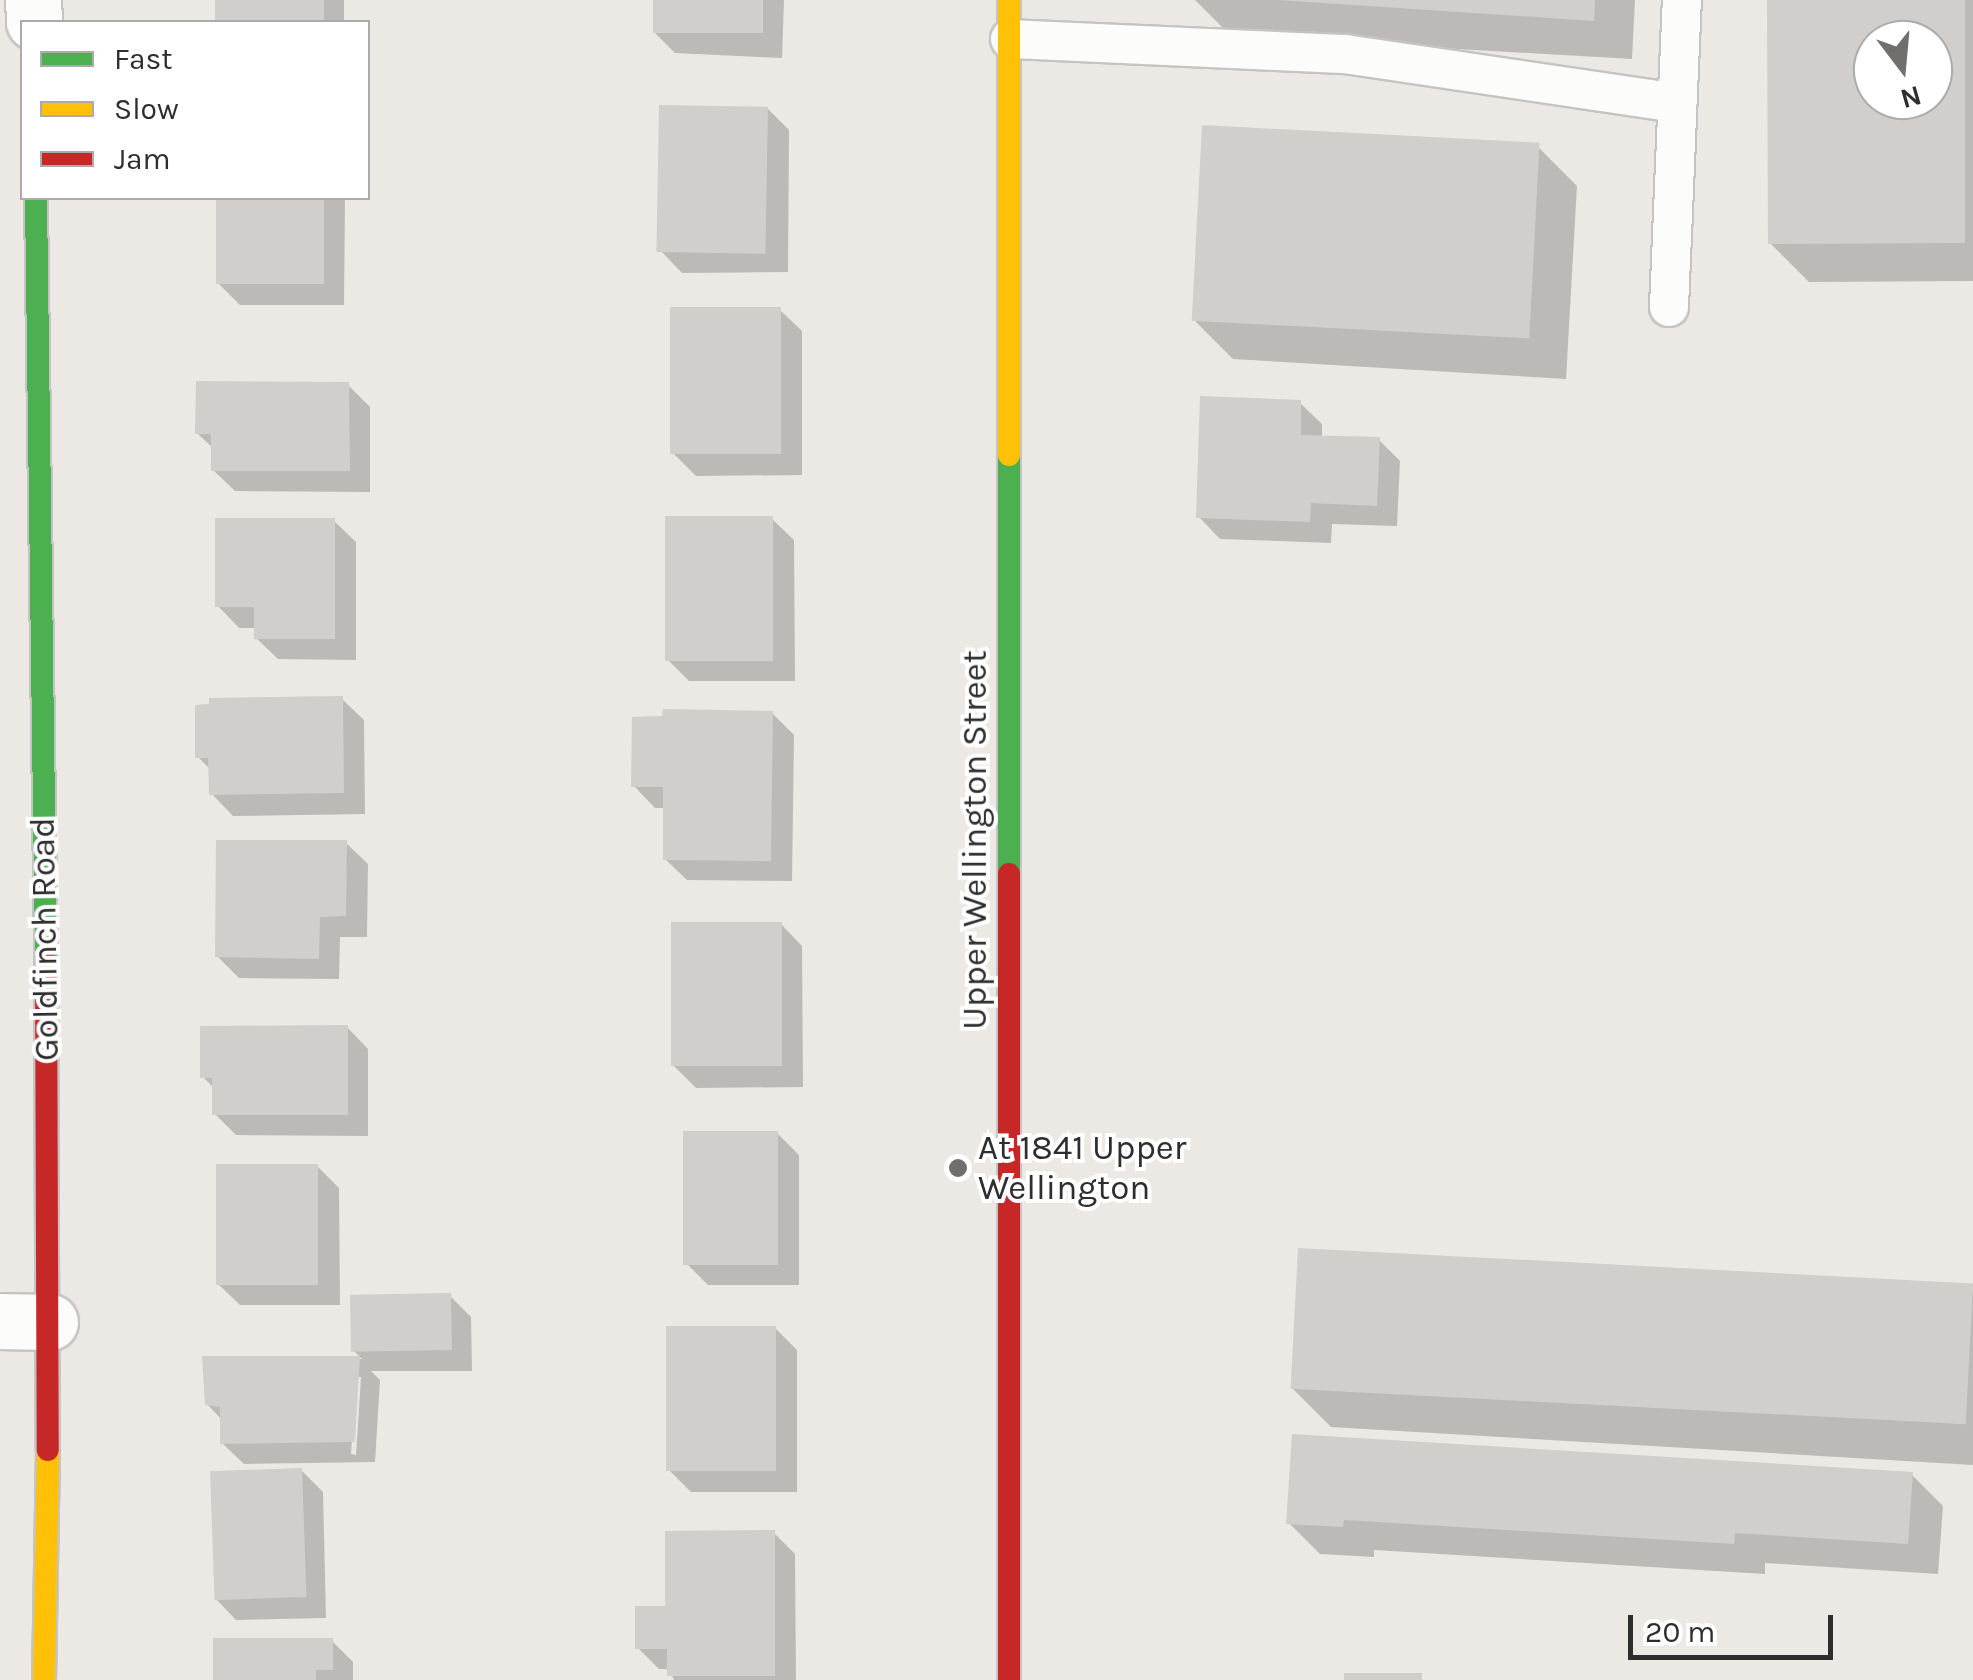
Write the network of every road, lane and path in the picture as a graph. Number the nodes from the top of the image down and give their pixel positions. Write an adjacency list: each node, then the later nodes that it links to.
1 (1010, 0): 3 (main road, Upper Wellington Street)
2 (1682, 0): 4 (lane)
3 (1010, 39): 4 (lane); 9 (main road, Upper Wellington Street)
4 (1677, 103): 6 (lane)
5 (36, 200): 7 (main road, Goldfinch Road)
6 (1669, 307)
7 (25, 1322): 8 (main road, Goldfinch Road)
8 (44, 1680)
9 (1009, 1680)

